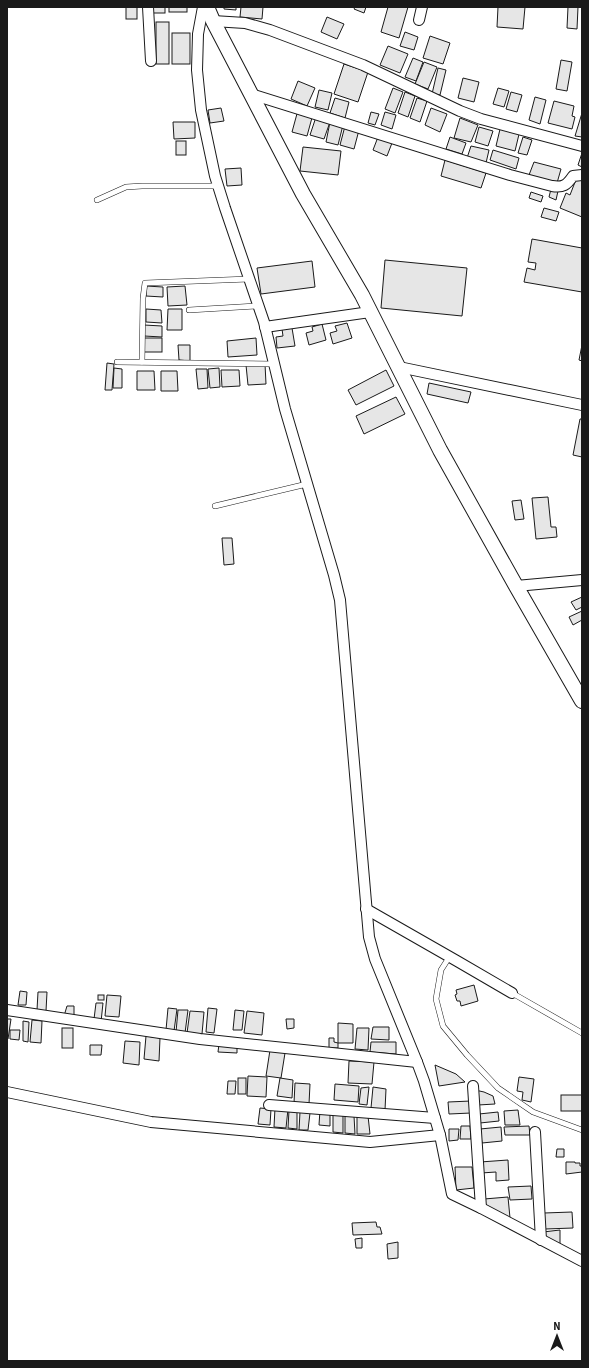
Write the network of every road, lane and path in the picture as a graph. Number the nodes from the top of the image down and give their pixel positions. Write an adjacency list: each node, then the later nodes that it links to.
1 (148, 7): 7 (street)
2 (203, 7): 11 (street)
3 (207, 7): 6 (street)
4 (422, 7): 5 (street)
5 (419, 20)
6 (213, 21): 8 (street); 9 (street)
7 (151, 61)
8 (251, 94): 10 (street); 16 (street)
9 (582, 146)
10 (582, 175)
11 (218, 186): 12 (lane); 13 (street)
12 (97, 200)
13 (249, 279): 14 (street); 19 (lane)
14 (258, 306): 15 (lane); 17 (street)
15 (189, 310)
16 (370, 312): 17 (street); 21 (street)
17 (265, 327): 20 (street)
18 (117, 362): 19 (lane)
19 (142, 362): 20 (lane)
20 (274, 364): 23 (street)
21 (399, 367): 22 (street); 26 (street)
22 (582, 405)
23 (307, 484): 24 (lane); 29 (street)
24 (215, 506)
25 (582, 580): 26 (street)
26 (516, 586): 27 (street)
27 (578, 688): 28 (street)
28 (582, 701)
29 (366, 910): 30 (street); 34 (street)
30 (450, 956): 31 (street); 39 (lane)
31 (512, 993): 33 (lane)
32 (7, 1010): 34 (street)
33 (582, 1033)
34 (417, 1062): 38 (street)
35 (473, 1086): 42 (street)
36 (7, 1092): 41 (street)
37 (269, 1105): 38 (street)
38 (436, 1118): 41 (street)
39 (582, 1130)
40 (535, 1132): 43 (street)
41 (440, 1135): 42 (street)
42 (481, 1208): 43 (street)
43 (541, 1240): 44 (street)
44 (582, 1261)

